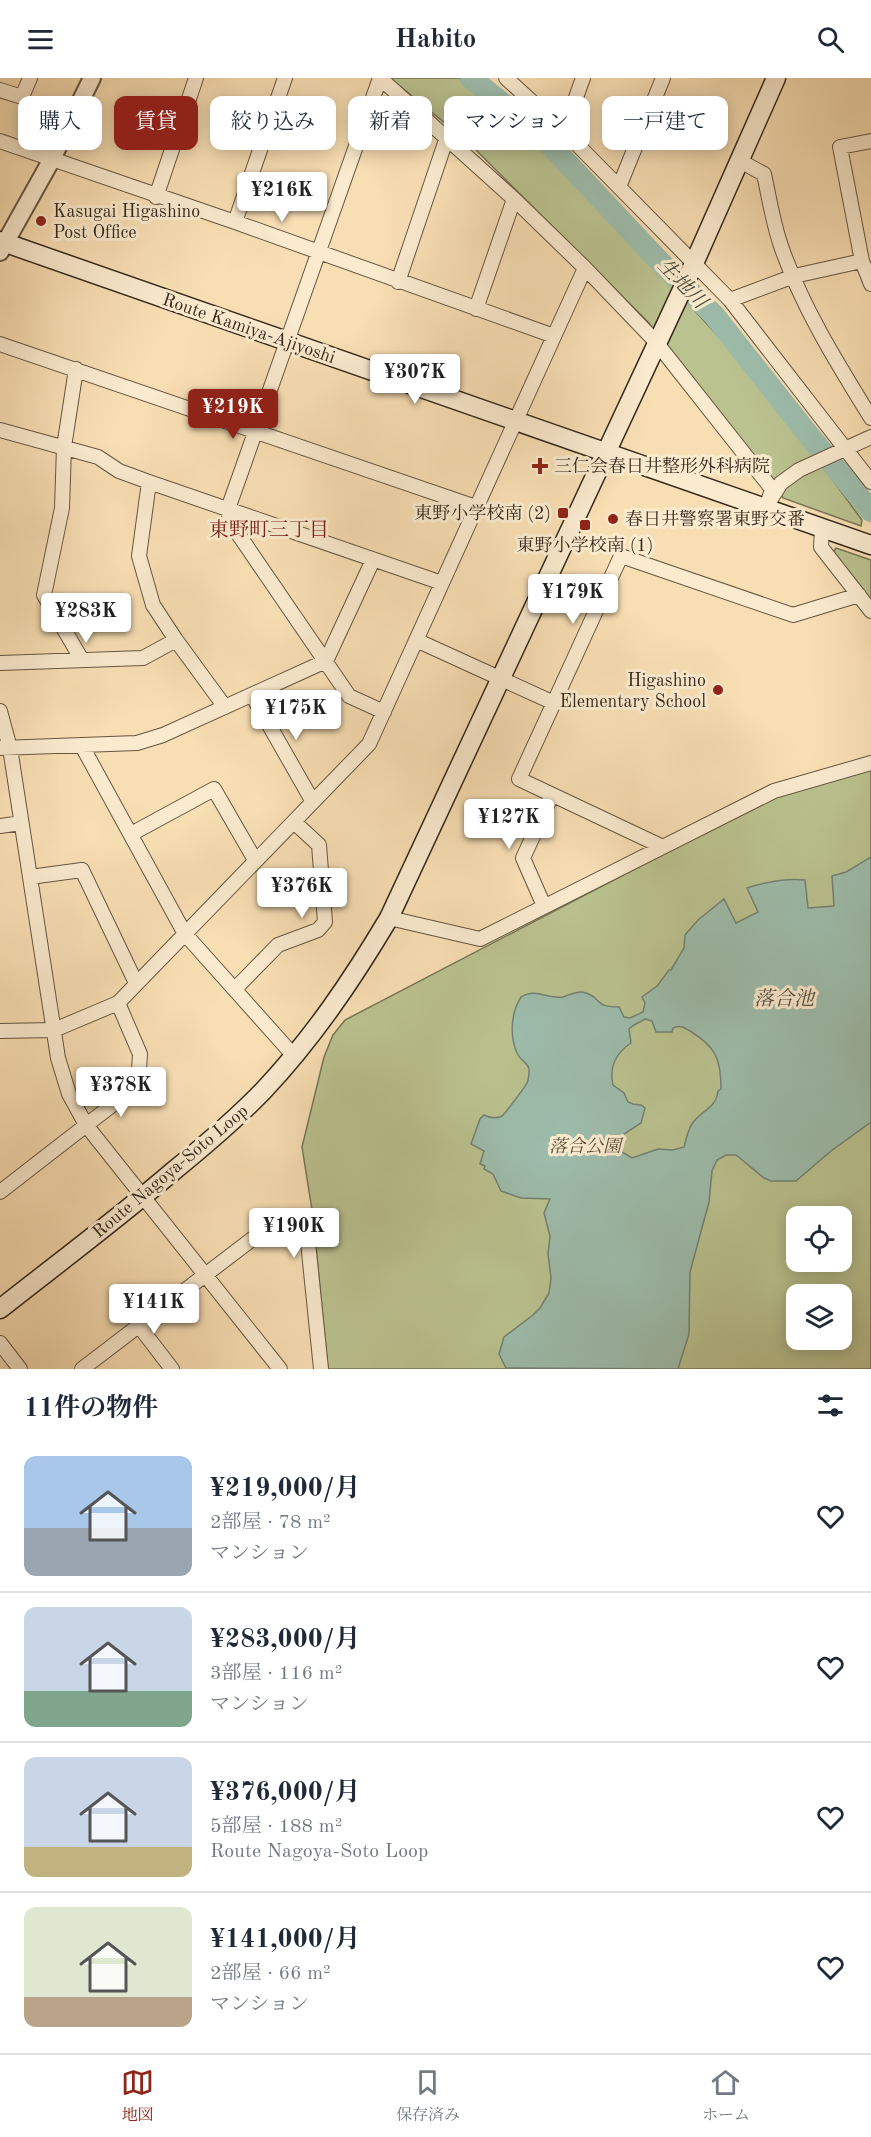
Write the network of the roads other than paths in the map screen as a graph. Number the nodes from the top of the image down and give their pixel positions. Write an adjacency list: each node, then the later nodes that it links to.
1 (30, 78): 10 (street)
2 (92, 78): 19 (street)
3 (196, 78): 22 (street)
4 (285, 78): 24 (street)
5 (380, 78): 13 (street); 26 (street)
6 (506, 78): 11 (street)
7 (583, 78): 12 (street)
8 (663, 78): 21 (street)
9 (776, 78): 20 (main road, Route Nagoya-Soto Loop)
10 (0, 90)
11 (526, 96)
12 (576, 96)
13 (444, 134)
14 (0, 141): 19 (street)
15 (871, 141): 27 (street)
16 (444, 146): 31 (street)
17 (461, 150): 23 (street)
18 (583, 150): 21 (street)
19 (52, 159): 22 (street); 25 (street)
20 (740, 161): 29 (main road, Route Nagoya-Soto Loop); 30 (street)
21 (619, 187): 29 (street)
22 (156, 196): 24 (street)
23 (514, 199): 28 (street); 34 (street)
24 (235, 222): 26 (street)
25 (2, 246): 36 (main road, Route Kamiya-Ajiyoshi)
26 (320, 254): 31 (street); 36 (street)
27 (862, 261): 30 (street); 32 (street)
28 (585, 268): 35 (street); 37 (street)
29 (690, 271): 33 (street); 37 (main road, Route Nagoya-Soto Loop)
30 (794, 276): 33 (street); 40 (street)
31 (398, 282): 34 (street)
32 (871, 284)
33 (730, 300): 46 (street)
34 (476, 309): 35 (street)
35 (554, 336): 41 (street)
36 (286, 341): 41 (main road, Route Kamiya-Ajiyoshi); 43 (street)
37 (657, 342): 47 (main road, Route Nagoya-Soto Loop); 52 (street)
38 (0, 344): 39 (street)
39 (76, 369): 43 (street); 45 (street)
40 (871, 418)
41 (515, 421): 47 (main road, Route Kamiya-Ajiyoshi); 50 (street)
42 (0, 430): 45 (street)
43 (255, 431): 50 (street); 51 (street)
44 (871, 437): 46 (street)
45 (64, 447): 48 (street); 61 (street)
46 (838, 451): 49 (street); 52 (street)
47 (606, 452): 52 (main road, Route Kamiya-Ajiyoshi); 64 (main road, Route Nagoya-Soto Loop)
48 (149, 482): 51 (street); 60 (street)
49 (871, 482)
50 (476, 507): 56 (street)
51 (228, 509): 55 (street); 62 (street)
52 (766, 509): 53 (main road, Route Kamiya-Ajiyoshi)
53 (822, 529): 54 (main road, Route Kamiya-Ajiyoshi); 57 (street)
54 (871, 545)
55 (374, 560): 56 (street); 62 (street)
56 (442, 583): 59 (street)
57 (859, 595): 58 (street); 66 (street)
58 (871, 611)
59 (416, 639): 64 (street); 69 (street)
60 (176, 640): 61 (street); 67 (street)
61 (82, 660): 63 (street)
62 (326, 661): 65 (street); 69 (street)
63 (0, 663)
64 (501, 679): 66 (street); 83 (main road, Route Nagoya-Soto Loop)
65 (252, 695): 67 (street); 74 (street)
66 (554, 703): 73 (street)
67 (225, 707): 70 (street)
68 (0, 711): 71 (street)
69 (384, 712): 74 (street)
70 (82, 746): 71 (street); 78 (street)
71 (5, 748): 76 (street)
72 (871, 763): 79 (street)
73 (552, 795): 79 (street); 82 (street)
74 (313, 802): 75 (street)
75 (294, 822): 80 (street); 86 (street)
76 (21, 823): 77 (street); 81 (street)
77 (0, 826)
78 (131, 834): 80 (street); 84 (street)
79 (663, 847): 82 (street)
80 (255, 860): 84 (street)
81 (30, 877): 85 (street); 88 (street)
82 (544, 906): 83 (street)
83 (389, 918): 90 (main road, Route Nagoya-Soto Loop)
84 (185, 934): 85 (street); 86 (street)
85 (136, 983): 87 (street)
86 (235, 989): 90 (street)
87 (118, 1003): 88 (street); 91 (street)
88 (54, 1030): 89 (street); 91 (street)
89 (0, 1031)
90 (294, 1056): 93 (main road, Route Nagoya-Soto Loop)
91 (86, 1125): 92 (street); 93 (street)
92 (0, 1192)
93 (144, 1196): 94 (street); 95 (main road, Route Nagoya-Soto Loop)
94 (206, 1275): 96 (street); 101 (street); 102 (street)
95 (0, 1309)
96 (139, 1326): 99 (street); 100 (street)
97 (0, 1343): 98 (street)
98 (20, 1369)
99 (82, 1369)
100 (172, 1369)
101 (280, 1369)
102 (321, 1369)

